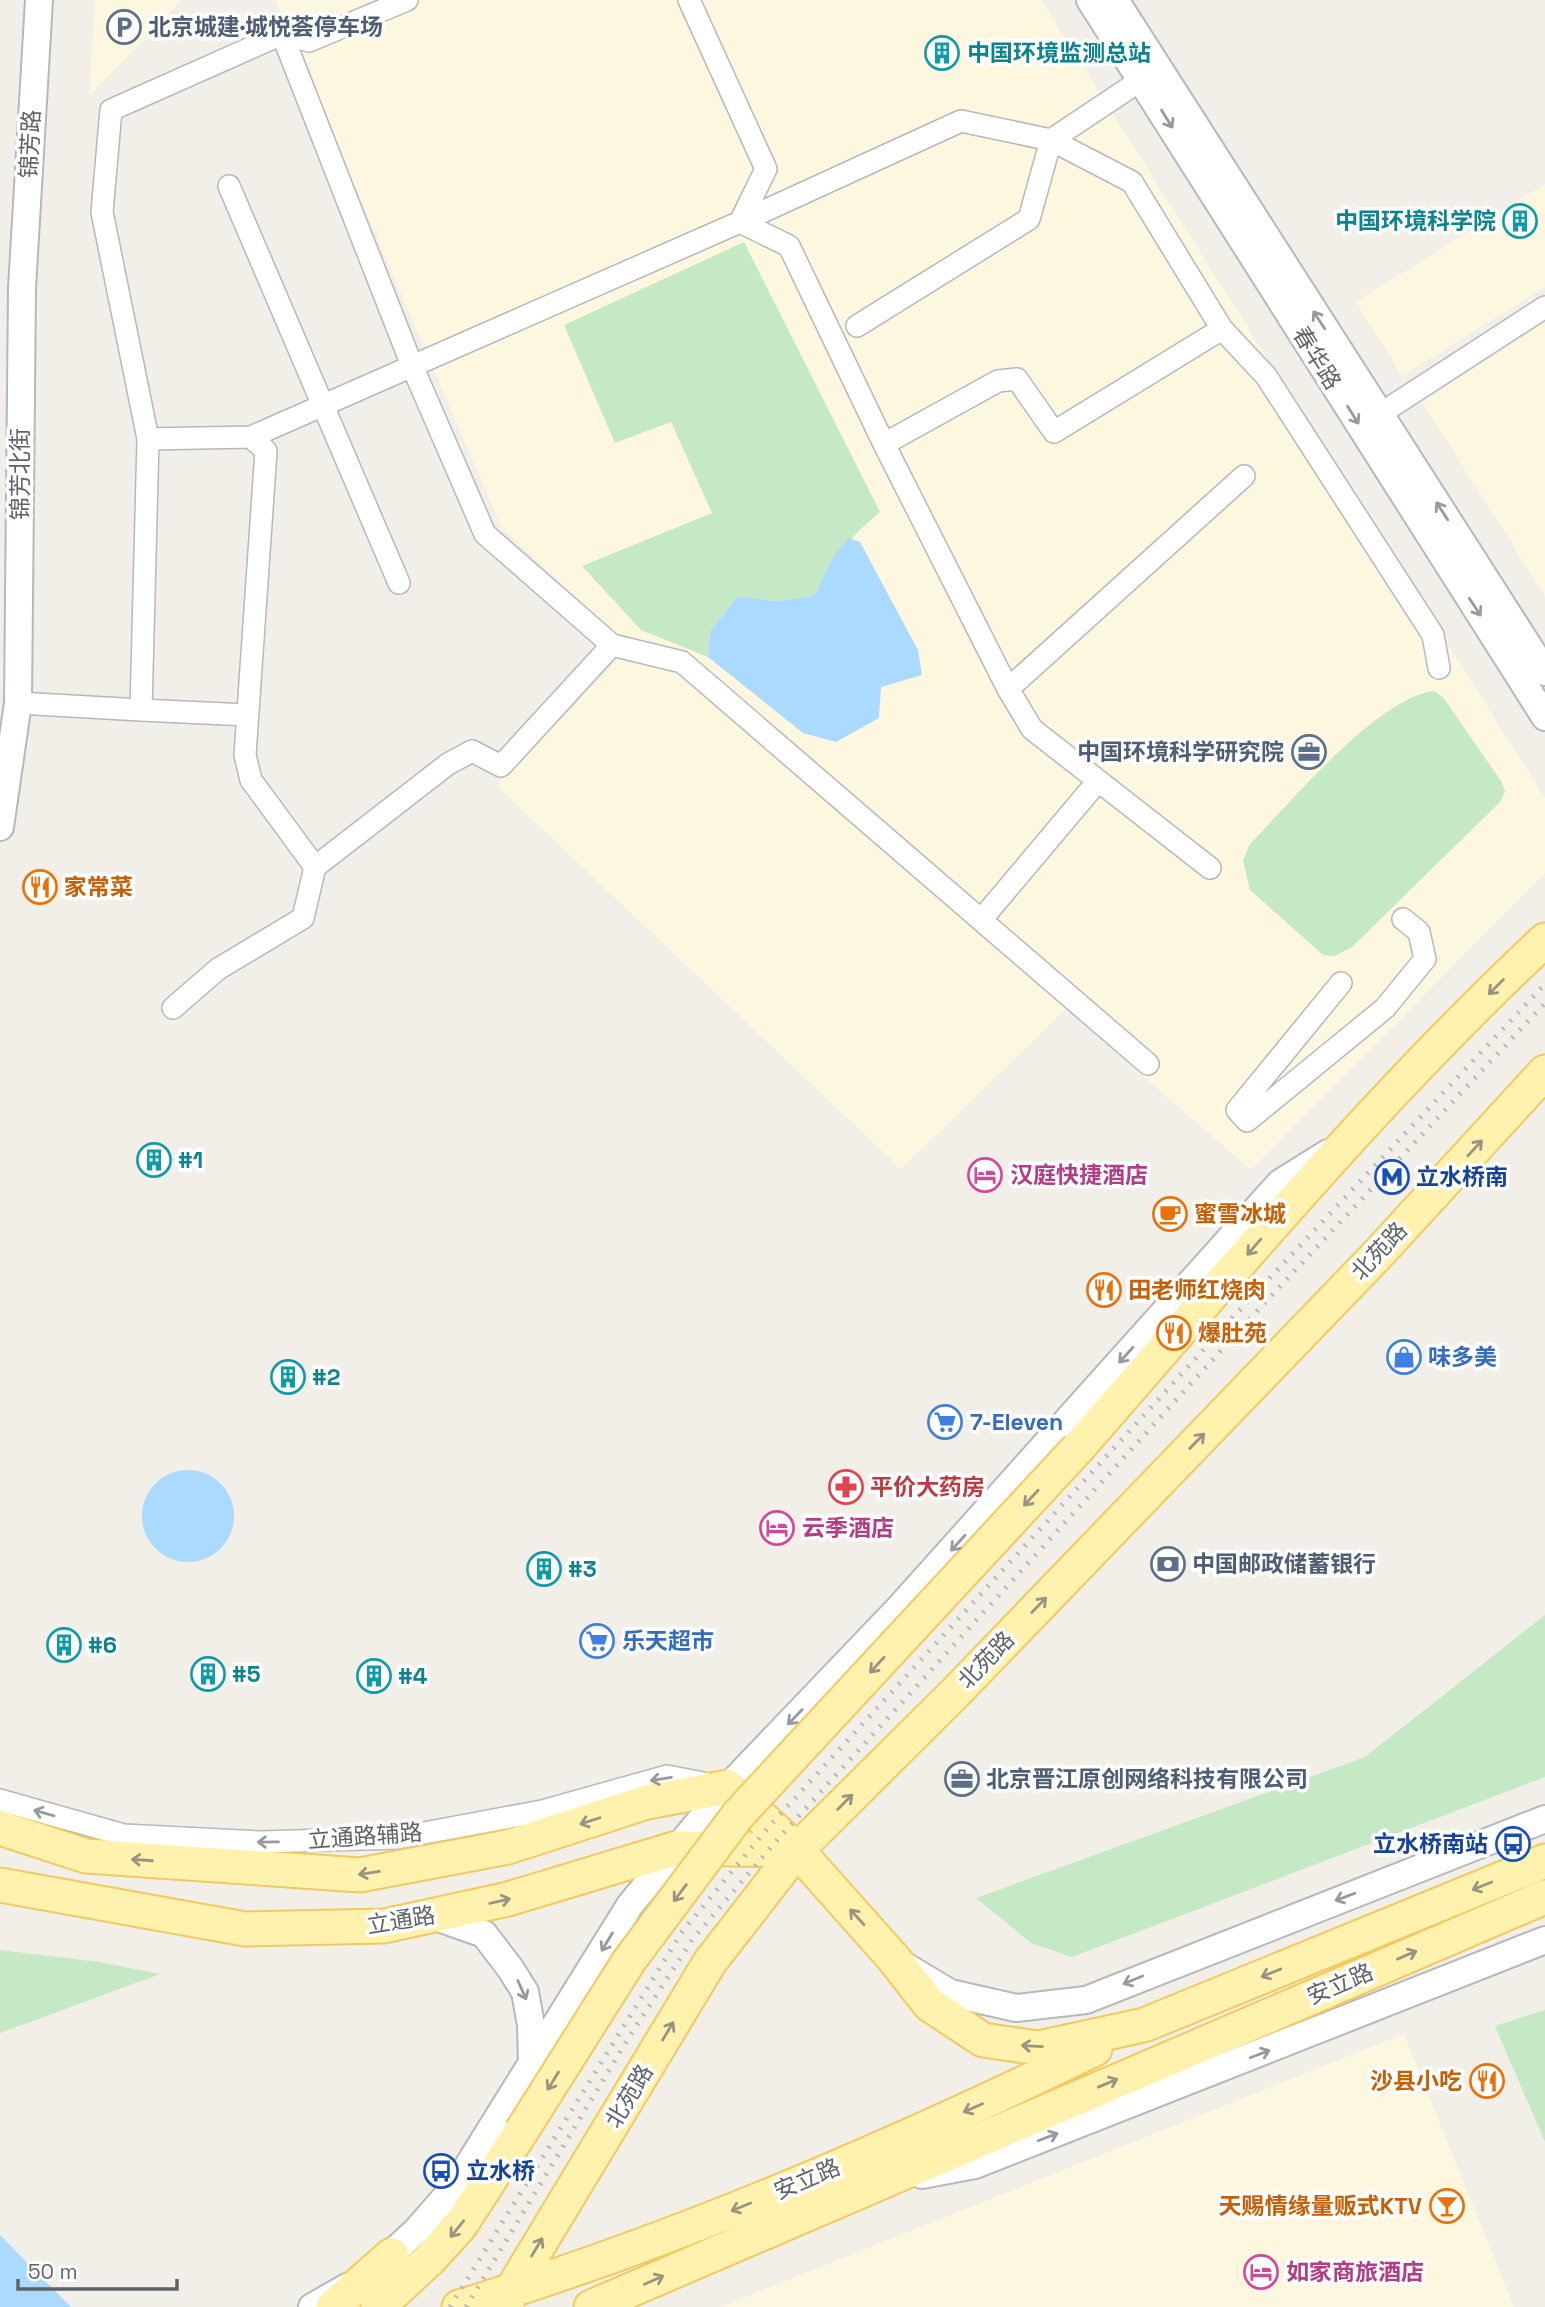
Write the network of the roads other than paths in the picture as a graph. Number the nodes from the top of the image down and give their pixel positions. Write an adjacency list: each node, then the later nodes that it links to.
1 (39, 0): 11 (street, 锦芳路)
2 (407, 0): 6 (street)
3 (689, 0): 10 (street)
4 (1090, 0): 7 (street, 春华路)
5 (1115, 0): 7 (street, 春华路)
6 (282, 34): 17 (street); 21 (street)
7 (1150, 74): 8 (street); 19 (street, 春华路, one-way to 7); 32 (street, 春华路, one-way to 32)
8 (1051, 140): 10 (street); 14 (street); 15 (street)
9 (229, 186): 18 (street)
10 (740, 222): 13 (street); 17 (street)
11 (11, 287): 29 (street, 锦芳北街)
12 (1545, 307): 19 (street)
13 (818, 310): 14 (street); 16 (street)
14 (858, 326): 16 (street)
15 (1222, 329): 22 (street); 26 (street)
16 (846, 366): 22 (street)
17 (413, 368): 18 (street); 25 (street)
18 (322, 407): 20 (street); 24 (street)
19 (1380, 414): 27 (street, 春华路, one-way to 19)
20 (251, 437): 21 (street); 31 (street)
21 (148, 439): 30 (street)
22 (884, 444): 28 (street)
23 (1244, 476): 28 (street)
24 (399, 583)
25 (612, 645): 35 (street); 38 (street)
26 (1439, 668)
27 (1545, 672)
28 (1007, 689): 33 (street)
29 (18, 703): 30 (street); 34 (street, 锦芳北街)
30 (141, 710): 31 (street)
31 (247, 715): 35 (street)
32 (1545, 716)
33 (1098, 781): 36 (street); 38 (street)
34 (0, 827)
35 (315, 867): 41 (street)
36 (1210, 868)
37 (1403, 919): 40 (street)
38 (981, 920): 42 (street)
39 (1545, 940): 44 (main road, one-way to 44)
40 (1341, 983)
41 (173, 1008)
42 (1148, 1064)
43 (1545, 1072): 50 (main road, 北苑路, one-way to 43)
44 (1348, 1141): 45 (street, one-way to 45); 66 (main road, one-way to 66, bridge)
45 (727, 1787): 46 (street, 立通路辅路, one-way to 46); 48 (main road, one-way to 48); 49 (street); 50 (main road, 安立路)
46 (0, 1800)
47 (1545, 1819): 58 (street, 安立路, one-way to 58)
48 (0, 1828)
49 (677, 1848): 50 (main road, 立通路); 56 (main road, 立通路, one-way to 49); 60 (street, one-way to 60)
50 (797, 1850): 58 (main road, 安立路, one-way to 50); 63 (main road, 北苑路, one-way to 50)
51 (1545, 1861): 59 (main road, 安立路, one-way to 59)
52 (0, 1885): 54 (main road, 立通路)
53 (0, 1896): 54 (street)
54 (56, 1897): 56 (main road, 立通路)
55 (1545, 1897): 61 (main road, 安立路, one-way to 55)
56 (433, 1916): 60 (street, one-way to 60)
57 (1545, 1940): 61 (street, 安立路, one-way to 57)
58 (894, 1959): 59 (main road, 安立路, one-way to 58)
59 (1144, 2025): 63 (main road, 安立路, one-way to 63)
60 (532, 2065): 62 (street)
61 (865, 2188): 68 (main road, 安立路, one-way to 61)
62 (392, 2255): 64 (street); 65 (main road)
63 (508, 2299): 67 (main road, 安立路)
64 (312, 2307)
65 (332, 2307)
66 (378, 2307)
67 (459, 2307)
68 (591, 2307)

